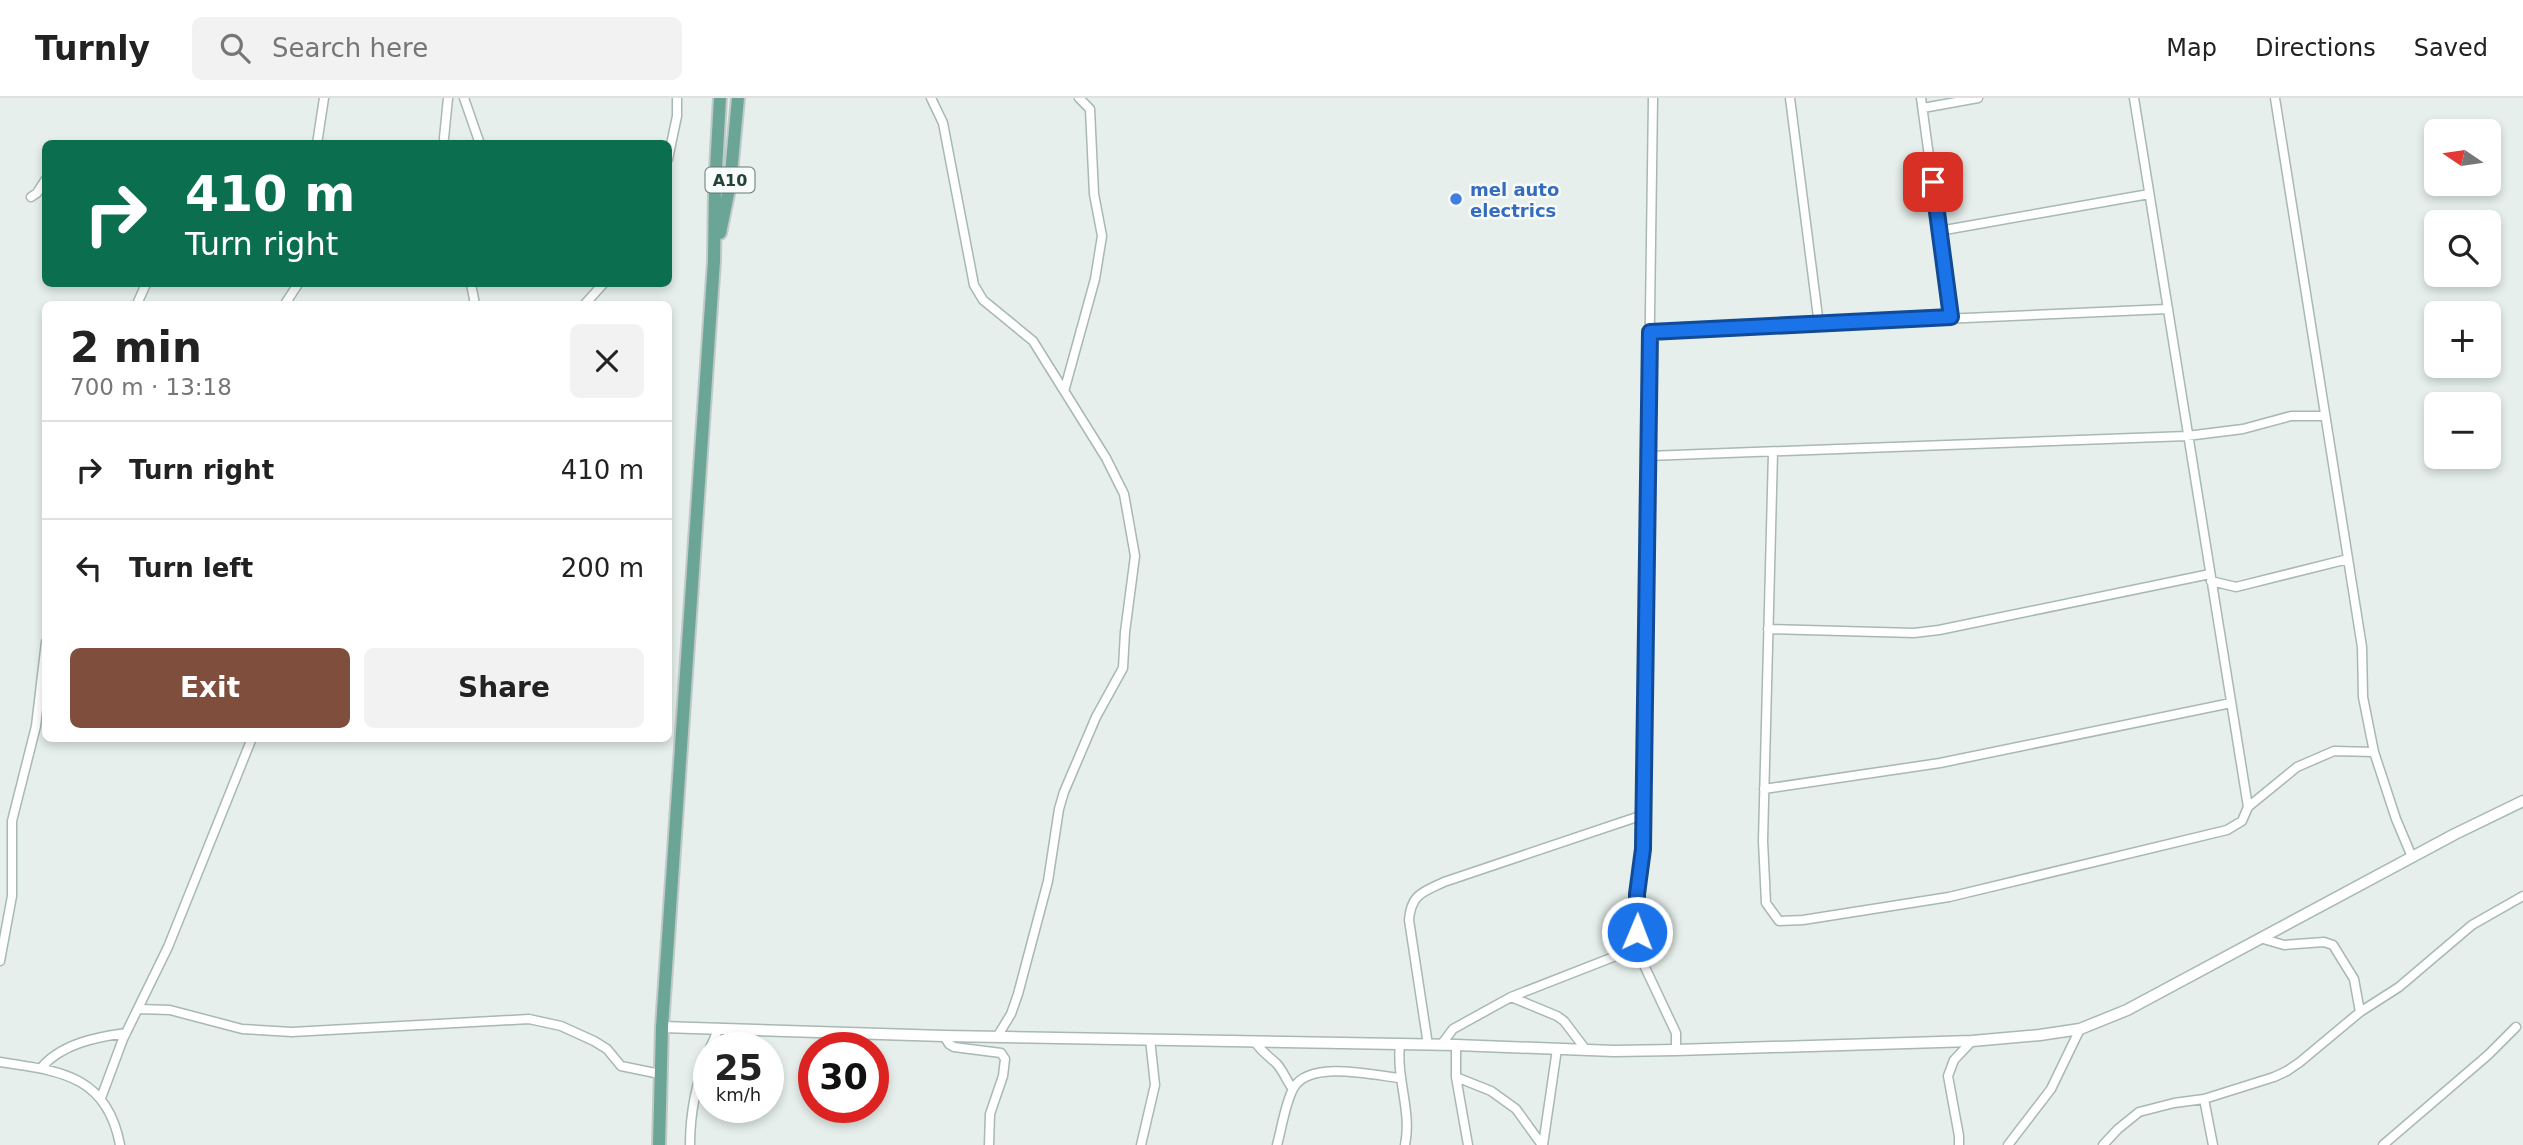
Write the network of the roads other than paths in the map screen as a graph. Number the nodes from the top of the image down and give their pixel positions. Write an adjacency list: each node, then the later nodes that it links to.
1 (324, 98): 17 (street)
2 (448, 98): 16 (street)
3 (464, 98): 18 (street)
4 (677, 98): 19 (street)
5 (720, 98): 24 (main road, A10)
6 (738, 98): 24 (main road, A10)
7 (931, 98): 31 (street)
8 (1079, 98): 31 (street)
9 (1653, 98): 30 (street)
10 (1790, 98): 29 (street)
11 (1921, 98): 15 (street)
12 (1978, 98): 15 (street)
13 (2134, 98): 21 (street)
14 (2275, 98): 32 (street)
15 (1923, 108): 23 (street)
16 (444, 138)
17 (318, 140)
18 (479, 140)
19 (672, 140)
20 (42, 185): 22 (street)
21 (2149, 194): 23 (street); 27 (street)
22 (31, 197)
23 (1939, 232): 28 (street)
24 (714, 261): 55 (main road, A10)
25 (600, 287): 26 (street)
26 (588, 301)
27 (2167, 309): 28 (street); 33 (street)
28 (1951, 317): 29 (street)
29 (1819, 325): 30 (street)
30 (1650, 332): 35 (street)
31 (1065, 388): 62 (street)
32 (2325, 416): 33 (street); 36 (street)
33 (2187, 436): 34 (street); 37 (street)
34 (1773, 452): 35 (street); 38 (street)
35 (1648, 456): 46 (street)
36 (2348, 559): 37 (street); 42 (street)
37 (2211, 577): 38 (street); 40 (street)
38 (1768, 629): 43 (street)
39 (42, 676): 51 (street)
40 (2231, 703): 43 (street); 45 (street)
41 (250, 742): 53 (street)
42 (2374, 752): 45 (street); 47 (street)
43 (1764, 789): 45 (street)
44 (2523, 802): 47 (street)
45 (2248, 807)
46 (1643, 815): 50 (street); 67 (street)
47 (2412, 857): 49 (street)
48 (2523, 896): 54 (street)
49 (2260, 938): 54 (street); 58 (street)
50 (1639, 947): 52 (street); 72 (street)
51 (0, 961)
52 (1511, 998): 68 (street); 71 (street)
53 (139, 1010): 60 (street); 75 (street)
54 (2360, 1012): 80 (street)
55 (662, 1027): 57 (street); 75 (main road, A10)
56 (2516, 1027): 95 (street)
57 (719, 1028): 59 (street); 61 (street)
58 (2080, 1029): 65 (street); 92 (street)
59 (717, 1032)
60 (126, 1033): 74 (street); 79 (street)
61 (944, 1036): 62 (street); 85 (street)
62 (998, 1037): 63 (street)
63 (1150, 1039): 64 (street); 86 (street)
64 (1254, 1041): 66 (street); 78 (street)
65 (1972, 1041): 72 (street); 91 (street)
66 (1400, 1044): 67 (street); 77 (street)
67 (1428, 1045): 68 (street)
68 (1441, 1045): 69 (street)
69 (1456, 1045): 70 (street); 76 (street)
70 (1557, 1049): 71 (street); 90 (street)
71 (1586, 1050): 72 (street)
72 (1676, 1050)
73 (0, 1062): 74 (street)
74 (41, 1068): 79 (street)
75 (660, 1074): 83 (main road, A10)
76 (1456, 1077): 89 (street); 90 (street)
77 (1399, 1078): 78 (street); 88 (street)
78 (1293, 1089): 87 (street)
79 (101, 1098): 82 (street)
80 (2204, 1099): 93 (street); 94 (street)
81 (693, 1107): 84 (street)
82 (120, 1145)
83 (659, 1145)
84 (690, 1145)
85 (989, 1145)
86 (1141, 1145)
87 (1277, 1145)
88 (1405, 1145)
89 (1468, 1145)
90 (1542, 1145)
91 (1959, 1145)
92 (2008, 1145)
93 (2103, 1145)
94 (2213, 1145)
95 (2383, 1145)

